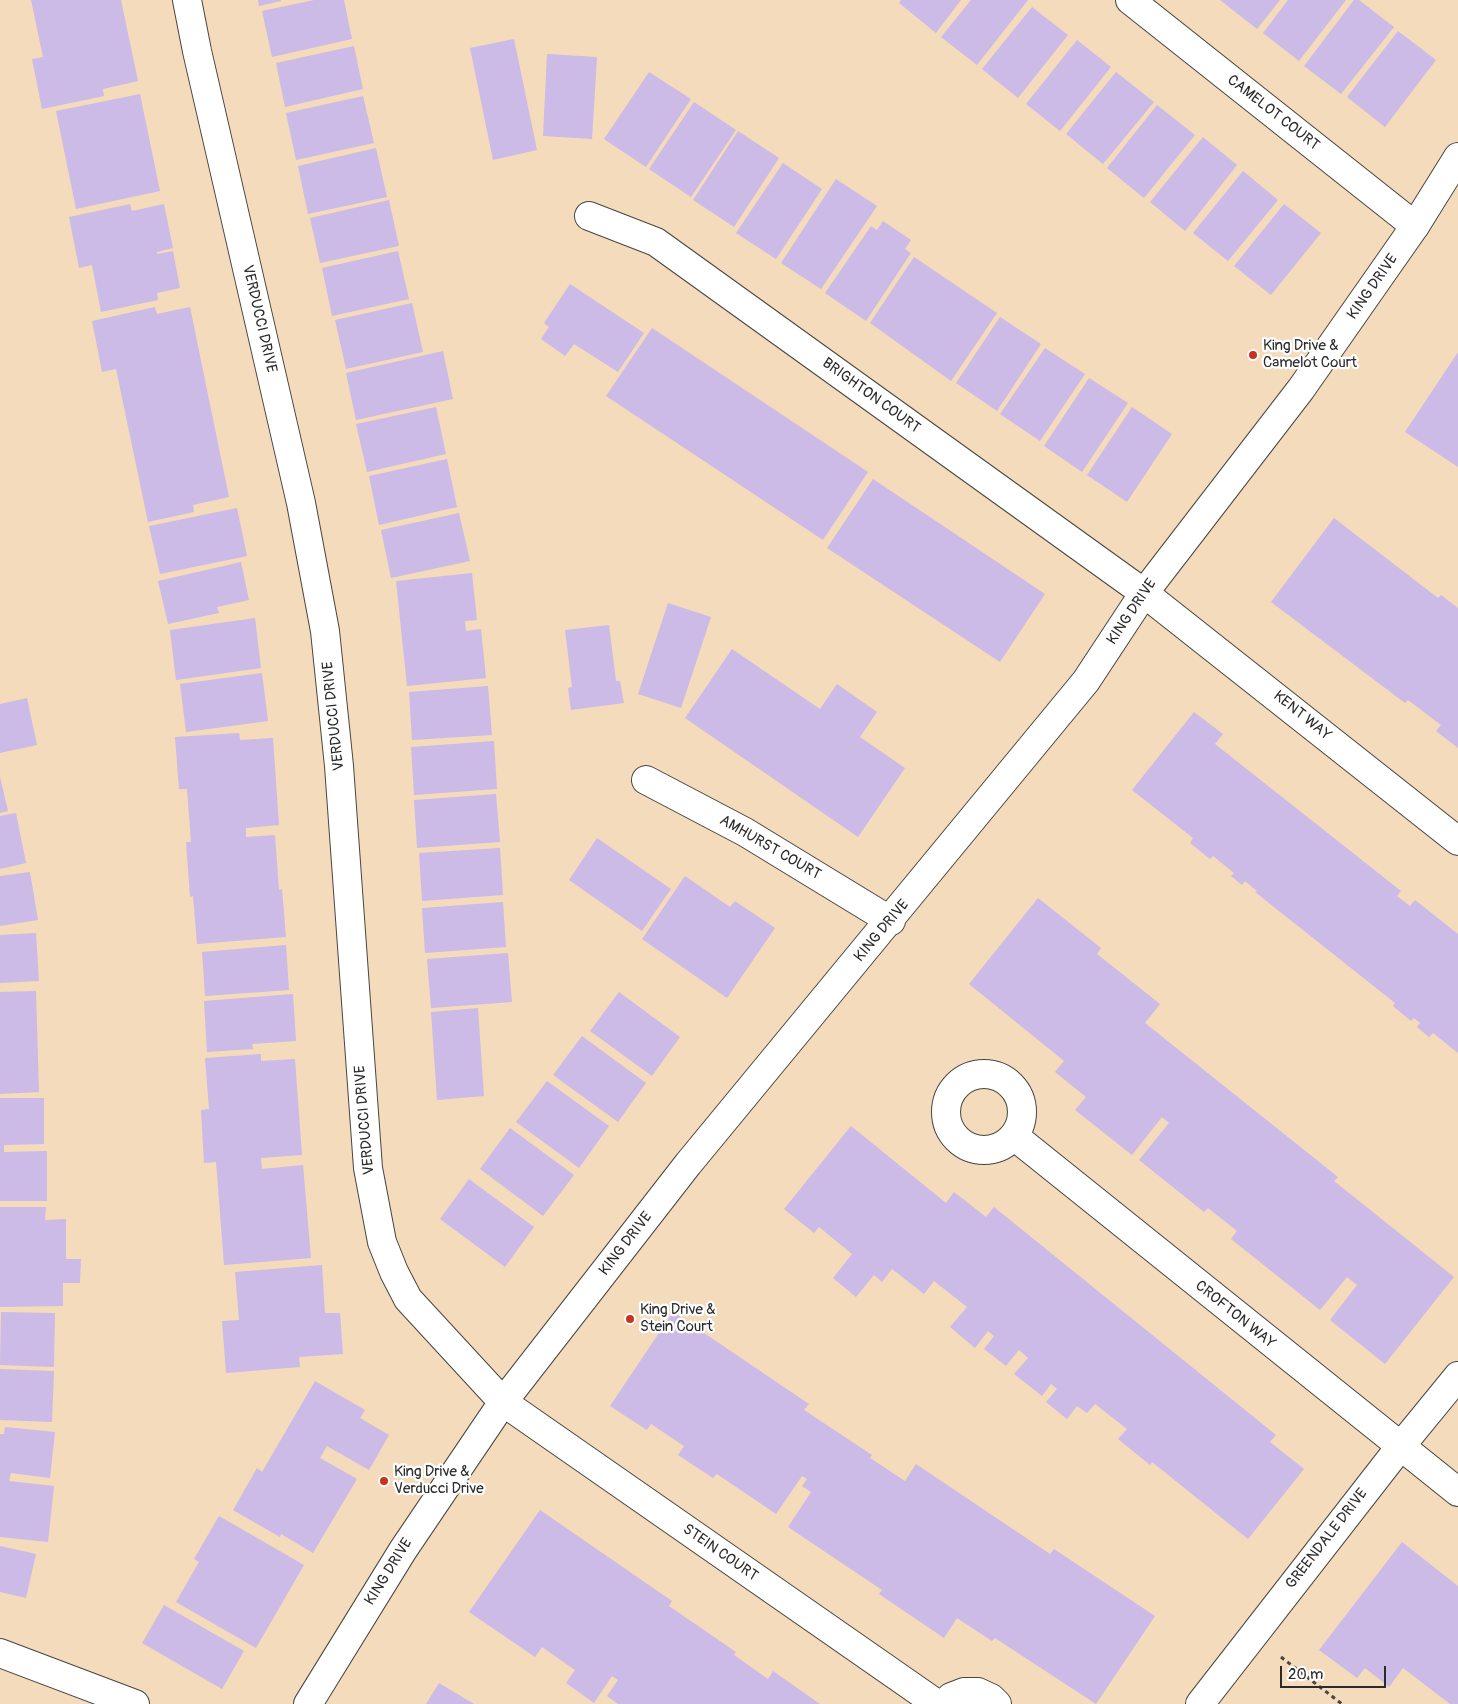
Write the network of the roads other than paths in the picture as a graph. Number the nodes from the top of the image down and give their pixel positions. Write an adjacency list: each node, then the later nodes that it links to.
1 (187, 0): 12 (street, VERDUCCI DRIVE)
2 (1130, 0): 5 (street, CAMELOT COURT)
3 (1458, 158): 5 (street, KING DRIVE)
4 (589, 216): 6 (street, BRIGHTON COURT)
5 (1415, 226): 6 (street, KING DRIVE)
6 (1144, 593): 8 (street, KENT WAY); 9 (street, KING DRIVE)
7 (646, 780): 9 (street, AMHURST COURT)
8 (1458, 841)
9 (891, 921): 12 (street, KING DRIVE)
10 (1014, 1136): 13 (street, CROFTON WAY)
11 (1458, 1376): 13 (street, GREENDALE DRIVE)
12 (503, 1402): 17 (street, KING DRIVE); 18 (street, STEIN COURT)
13 (1400, 1447): 14 (street, CROFTON WAY); 21 (street, GREENDALE DRIVE)
14 (1458, 1492)
15 (0, 1653): 16 (street)
16 (135, 1704)
17 (308, 1704)
18 (937, 1704)
19 (944, 1704): 20 (street)
20 (997, 1704)
21 (1200, 1704)

